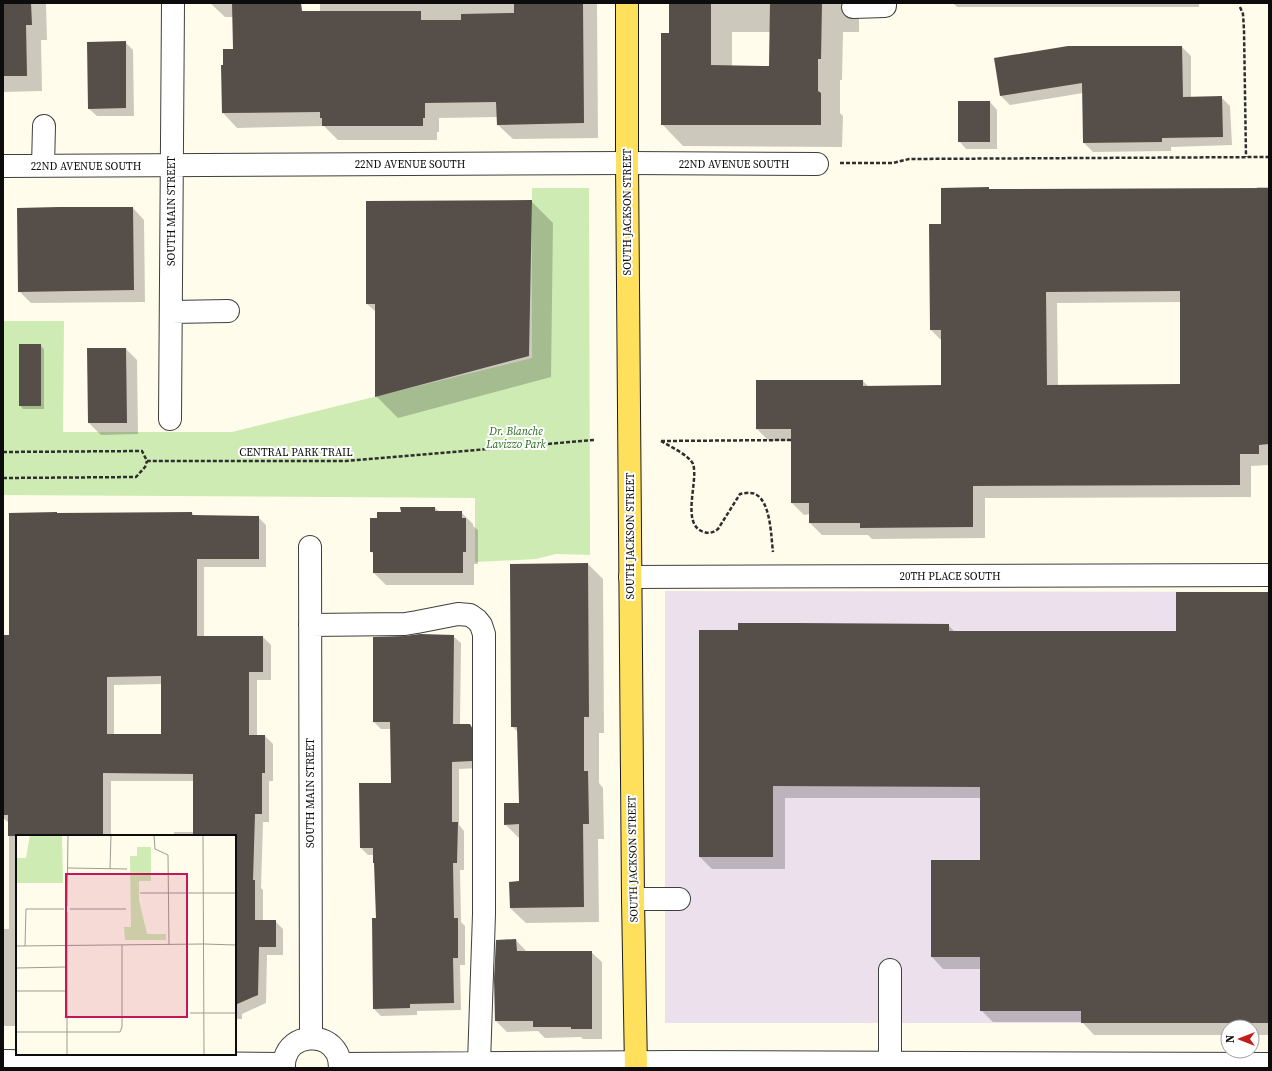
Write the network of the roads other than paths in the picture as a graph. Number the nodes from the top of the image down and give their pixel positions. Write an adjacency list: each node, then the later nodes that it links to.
1 (173, 3): 10 (street, SOUTH MAIN STREET)
2 (627, 3): 6 (main road, SOUTH JACKSON STREET)
3 (885, 3): 4 (street)
4 (853, 7)
5 (44, 126): 9 (street)
6 (627, 163): 7 (street, 22ND AVENUE SOUTH); 10 (street, 22ND AVENUE SOUTH); 16 (main road, SOUTH JACKSON STREET)
7 (826, 164)
8 (3, 166): 9 (street, 22ND AVENUE SOUTH)
9 (43, 166): 10 (street, 22ND AVENUE SOUTH)
10 (172, 166): 12 (street, SOUTH MAIN STREET)
11 (228, 311): 12 (street)
12 (171, 312): 13 (street, SOUTH MAIN STREET)
13 (170, 419)
14 (310, 547): 17 (street, SOUTH MAIN STREET)
15 (1269, 575): 16 (street, 20TH PLACE SOUTH)
16 (630, 577): 19 (main road, SOUTH JACKSON STREET)
17 (310, 624): 21 (street, SOUTH MAIN STREET); 23 (street)
18 (679, 898): 19 (street)
19 (633, 899): 26 (main road, SOUTH JACKSON STREET)
20 (890, 970): 24 (street)
21 (311, 1038): 29 (street); 30 (street)
22 (3, 1061): 29 (street)
23 (479, 1063): 26 (street); 30 (street)
24 (890, 1063): 27 (street); 28 (street)
25 (1269, 1064): 32 (street)
26 (636, 1065): 27 (street)
27 (829, 1065)
28 (1039, 1065): 31 (street)
29 (284, 1066)
30 (340, 1066)
31 (1139, 1066): 32 (street)
32 (1220, 1066)

